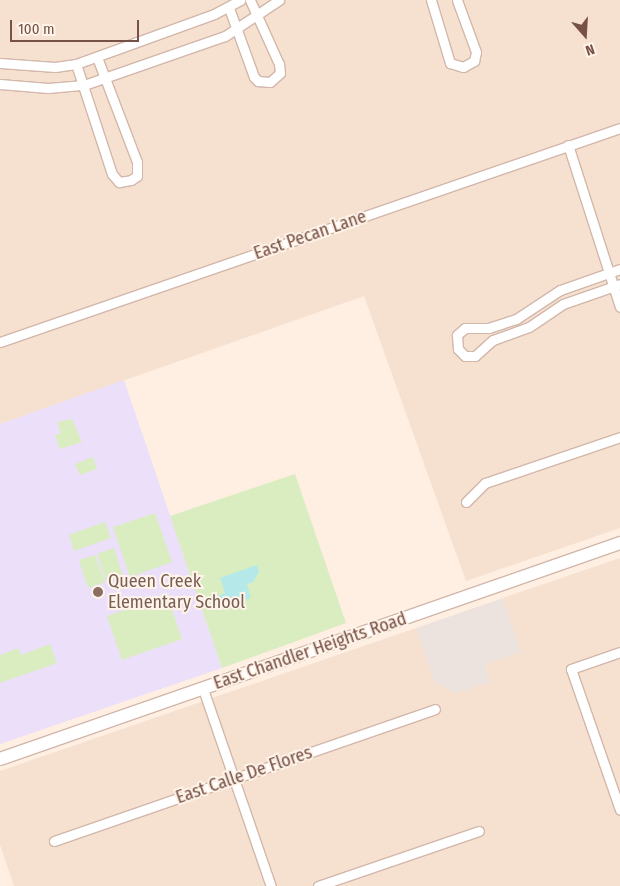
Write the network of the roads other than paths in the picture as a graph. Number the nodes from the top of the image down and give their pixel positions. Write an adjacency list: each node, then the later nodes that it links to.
1 (240, 0): 6 (street)
2 (250, 0): 7 (street)
3 (279, 0): 7 (street)
4 (431, 0): 5 (street)
5 (457, 0)
6 (229, 8): 8 (street); 9 (street)
7 (259, 16): 8 (street); 8 (street)
8 (238, 29): 12 (street)
9 (97, 57): 11 (street); 12 (street)
10 (0, 63): 11 (street)
11 (76, 64): 14 (street)
12 (105, 79): 14 (street); 14 (street)
13 (0, 84): 14 (street)
14 (84, 85)
15 (620, 128): 16 (street, East Pecan Lane)
16 (568, 145): 18 (street); 23 (street, East Pecan Lane)
17 (620, 269): 18 (street)
18 (608, 273): 19 (street); 21 (street)
19 (616, 285): 20 (street); 22 (street)
20 (620, 307)
21 (533, 310): 22 (street); 22 (street)
22 (541, 320)
23 (0, 342)
24 (620, 437): 25 (street)
25 (466, 502)
26 (620, 543): 28 (main road, East Chandler Heights Road)
27 (620, 652): 32 (street)
28 (202, 689): 30 (main road, East Chandler Heights Road); 31 (street)
29 (435, 709): 31 (street, East Calle De Flores)
30 (0, 759)
31 (234, 779): 34 (street, East Calle De Flores); 35 (street)
32 (620, 810)
33 (478, 830): 36 (street)
34 (54, 841)
35 (271, 886)
36 (318, 886)

